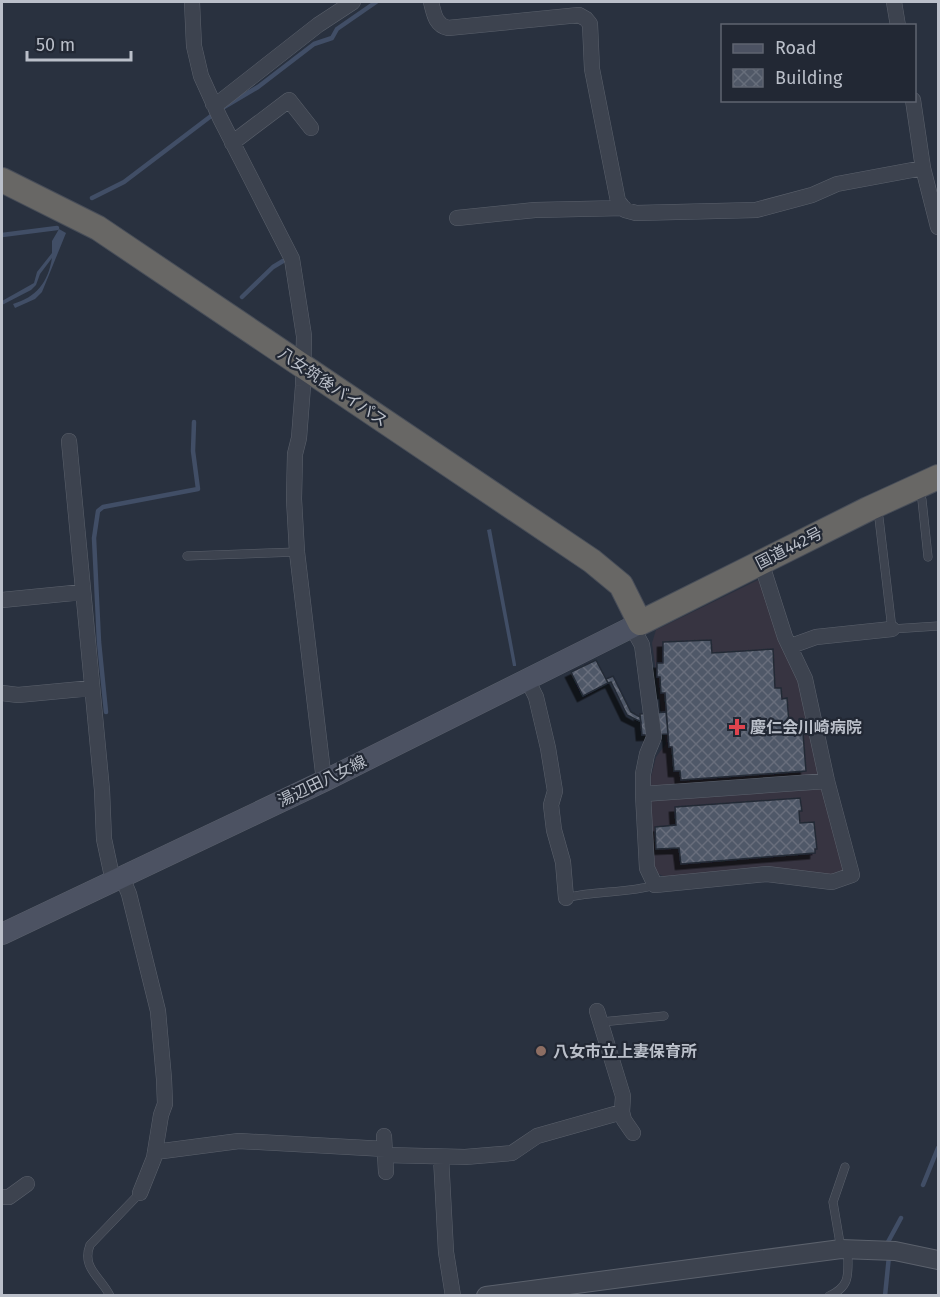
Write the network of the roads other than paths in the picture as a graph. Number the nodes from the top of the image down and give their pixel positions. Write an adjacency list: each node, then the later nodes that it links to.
1 (192, 2): 7 (street)
2 (353, 2): 7 (street)
3 (431, 2): 12 (street)
4 (894, 2): 5 (street)
5 (898, 24)
6 (913, 102): 10 (street)
7 (215, 109): 9 (street)
8 (311, 128): 9 (street)
9 (232, 143): 15 (street)
10 (923, 168): 12 (street); 14 (street)
11 (2, 180): 15 (highway, 八女筑後バイパス)
12 (624, 208): 13 (street)
13 (458, 218)
14 (939, 227)
15 (304, 368): 20 (street); 26 (highway, 八女筑後バイパス)
16 (69, 441): 24 (street)
17 (939, 477): 18 (highway, 国道442号)
18 (916, 487): 22 (lane); 23 (highway, 国道442号)
19 (879, 518): 28 (lane)
20 (297, 552): 21 (lane); 33 (street)
21 (187, 556)
22 (928, 558)
23 (761, 562): 26 (highway, 国道442号); 29 (street)
24 (83, 592): 25 (street); 31 (street)
25 (2, 600)
26 (636, 625): 30 (main road, 湯辺田八女線); 35 (street)
27 (939, 626): 28 (lane)
28 (892, 629): 29 (street)
29 (791, 646): 34 (street)
30 (527, 680): 33 (main road, 湯辺田八女線); 38 (street)
31 (92, 688): 32 (street); 36 (street)
32 (2, 693)
33 (324, 781): 36 (main road, 湯辺田八女線)
34 (827, 781): 35 (street); 37 (street)
35 (643, 794): 37 (street)
36 (118, 879): 39 (main road, 湯辺田八女線); 45 (street)
37 (655, 885): 38 (lane)
38 (566, 898)
39 (2, 934)
40 (664, 1016): 41 (lane)
41 (599, 1017): 42 (street)
42 (622, 1112): 43 (street); 46 (street)
43 (633, 1133)
44 (385, 1147): 45 (street); 46 (street); 48 (street)
45 (155, 1152): 50 (street)
46 (441, 1157): 56 (street)
47 (845, 1167): 52 (lane)
48 (386, 1172)
49 (27, 1184): 51 (street)
50 (140, 1193): 55 (lane)
51 (2, 1197)
52 (844, 1249): 53 (street); 54 (street); 58 (lane)
53 (939, 1260)
54 (508, 1294): 57 (street)
55 (110, 1296)
56 (453, 1296)
57 (486, 1296)
58 (829, 1296)

